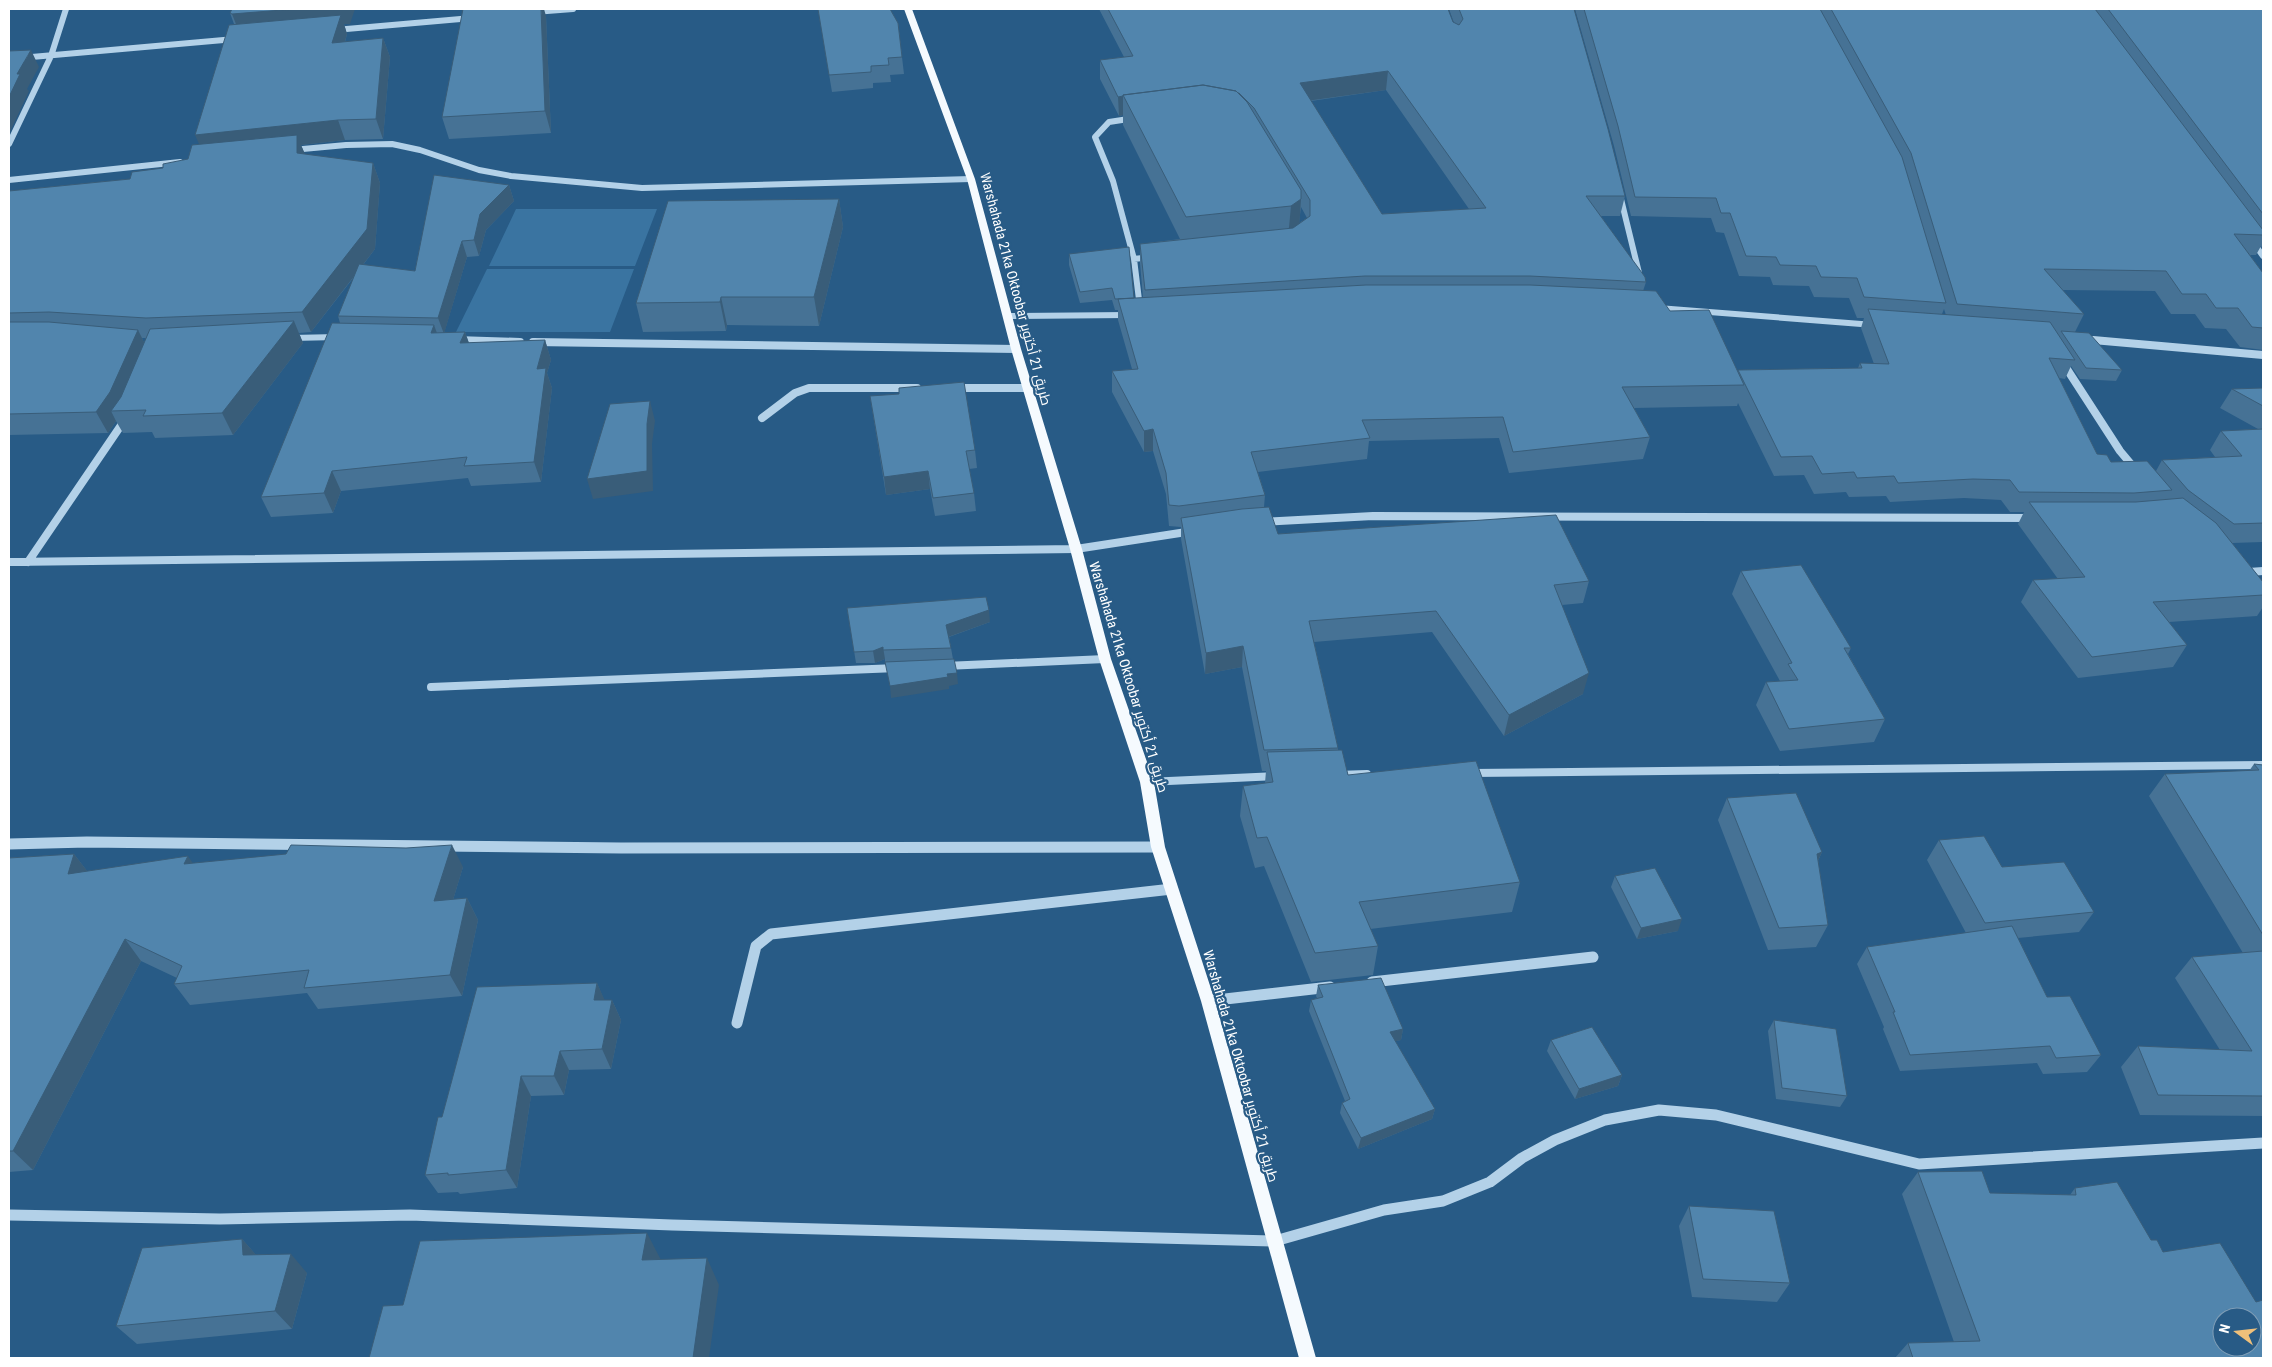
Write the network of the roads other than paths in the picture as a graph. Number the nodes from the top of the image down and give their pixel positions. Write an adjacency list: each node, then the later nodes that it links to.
1 (66, 9): 8 (street)
2 (573, 9): 4 (street)
3 (908, 9): 14 (main road, Warshahada 21ka Oktoobar طريق 21 أكتوبر)
4 (525, 13)
5 (477, 18): 6 (street)
6 (325, 30)
7 (247, 38): 8 (street)
8 (50, 56): 9 (street); 11 (street)
9 (9, 59)
10 (1138, 118): 20 (street)
11 (9, 144)
12 (288, 151): 14 (street)
13 (190, 160): 15 (street)
14 (971, 179): 23 (main road, Warshahada 21ka Oktoobar طريق 21 أكتوبر)
15 (9, 180)
16 (1618, 185): 21 (street)
17 (2246, 232): 19 (street)
18 (1161, 256): 20 (street)
19 (2263, 256)
20 (1134, 259): 23 (street)
21 (1642, 288)
22 (1647, 307): 24 (street)
23 (1007, 316): 29 (main road, Warshahada 21ka Oktoobar طريق 21 أكتوبر)
24 (1885, 326)
25 (278, 338): 26 (street)
26 (344, 338)
27 (2075, 338): 31 (street)
28 (448, 340): 29 (street)
29 (1016, 349): 34 (main road, Warshahada 21ka Oktoobar طريق 21 أكتوبر)
30 (2056, 352): 37 (street)
31 (2263, 354)
32 (928, 388): 36 (street)
33 (948, 388): 34 (street)
34 (1027, 388): 41 (main road, Warshahada 21ka Oktoobar طريق 21 أكتوبر)
35 (131, 407): 43 (street)
36 (762, 418)
37 (2143, 479)
38 (2044, 518): 39 (street)
39 (1249, 523)
40 (1202, 530): 41 (street)
41 (1076, 549): 43 (street); 46 (main road, Warshahada 21ka Oktoobar طريق 21 أكتوبر)
42 (9, 562): 43 (street)
43 (28, 562)
44 (2241, 566): 45 (street)
45 (2263, 570)
46 (1105, 659): 47 (street); 55 (main road, Warshahada 21ka Oktoobar طريق 21 أكتوبر)
47 (936, 666)
48 (906, 667): 49 (street)
49 (431, 687)
50 (2263, 765): 52 (street)
51 (1376, 774): 53 (street)
52 (1456, 774)
53 (1326, 775)
54 (1286, 776): 55 (street)
55 (1147, 782): 57 (main road, Warshahada 21ka Oktoobar طريق 21 أكتوبر)
56 (9, 844): 57 (street)
57 (1158, 847): 58 (main road, Warshahada 21ka Oktoobar طريق 21 أكتوبر)
58 (1172, 890): 62 (main road, Warshahada 21ka Oktoobar طريق 21 أكتوبر); 63 (street)
59 (1593, 957): 60 (street)
60 (1366, 983)
61 (1336, 986): 62 (street)
62 (1208, 1001): 66 (main road, Warshahada 21ka Oktoobar طريق 21 أكتوبر)
63 (737, 1023)
64 (2263, 1142): 66 (street)
65 (9, 1215): 66 (street)
66 (1275, 1241): 67 (main road, Warshahada 21ka Oktoobar طريق 21 أكتوبر)
67 (1308, 1358)

